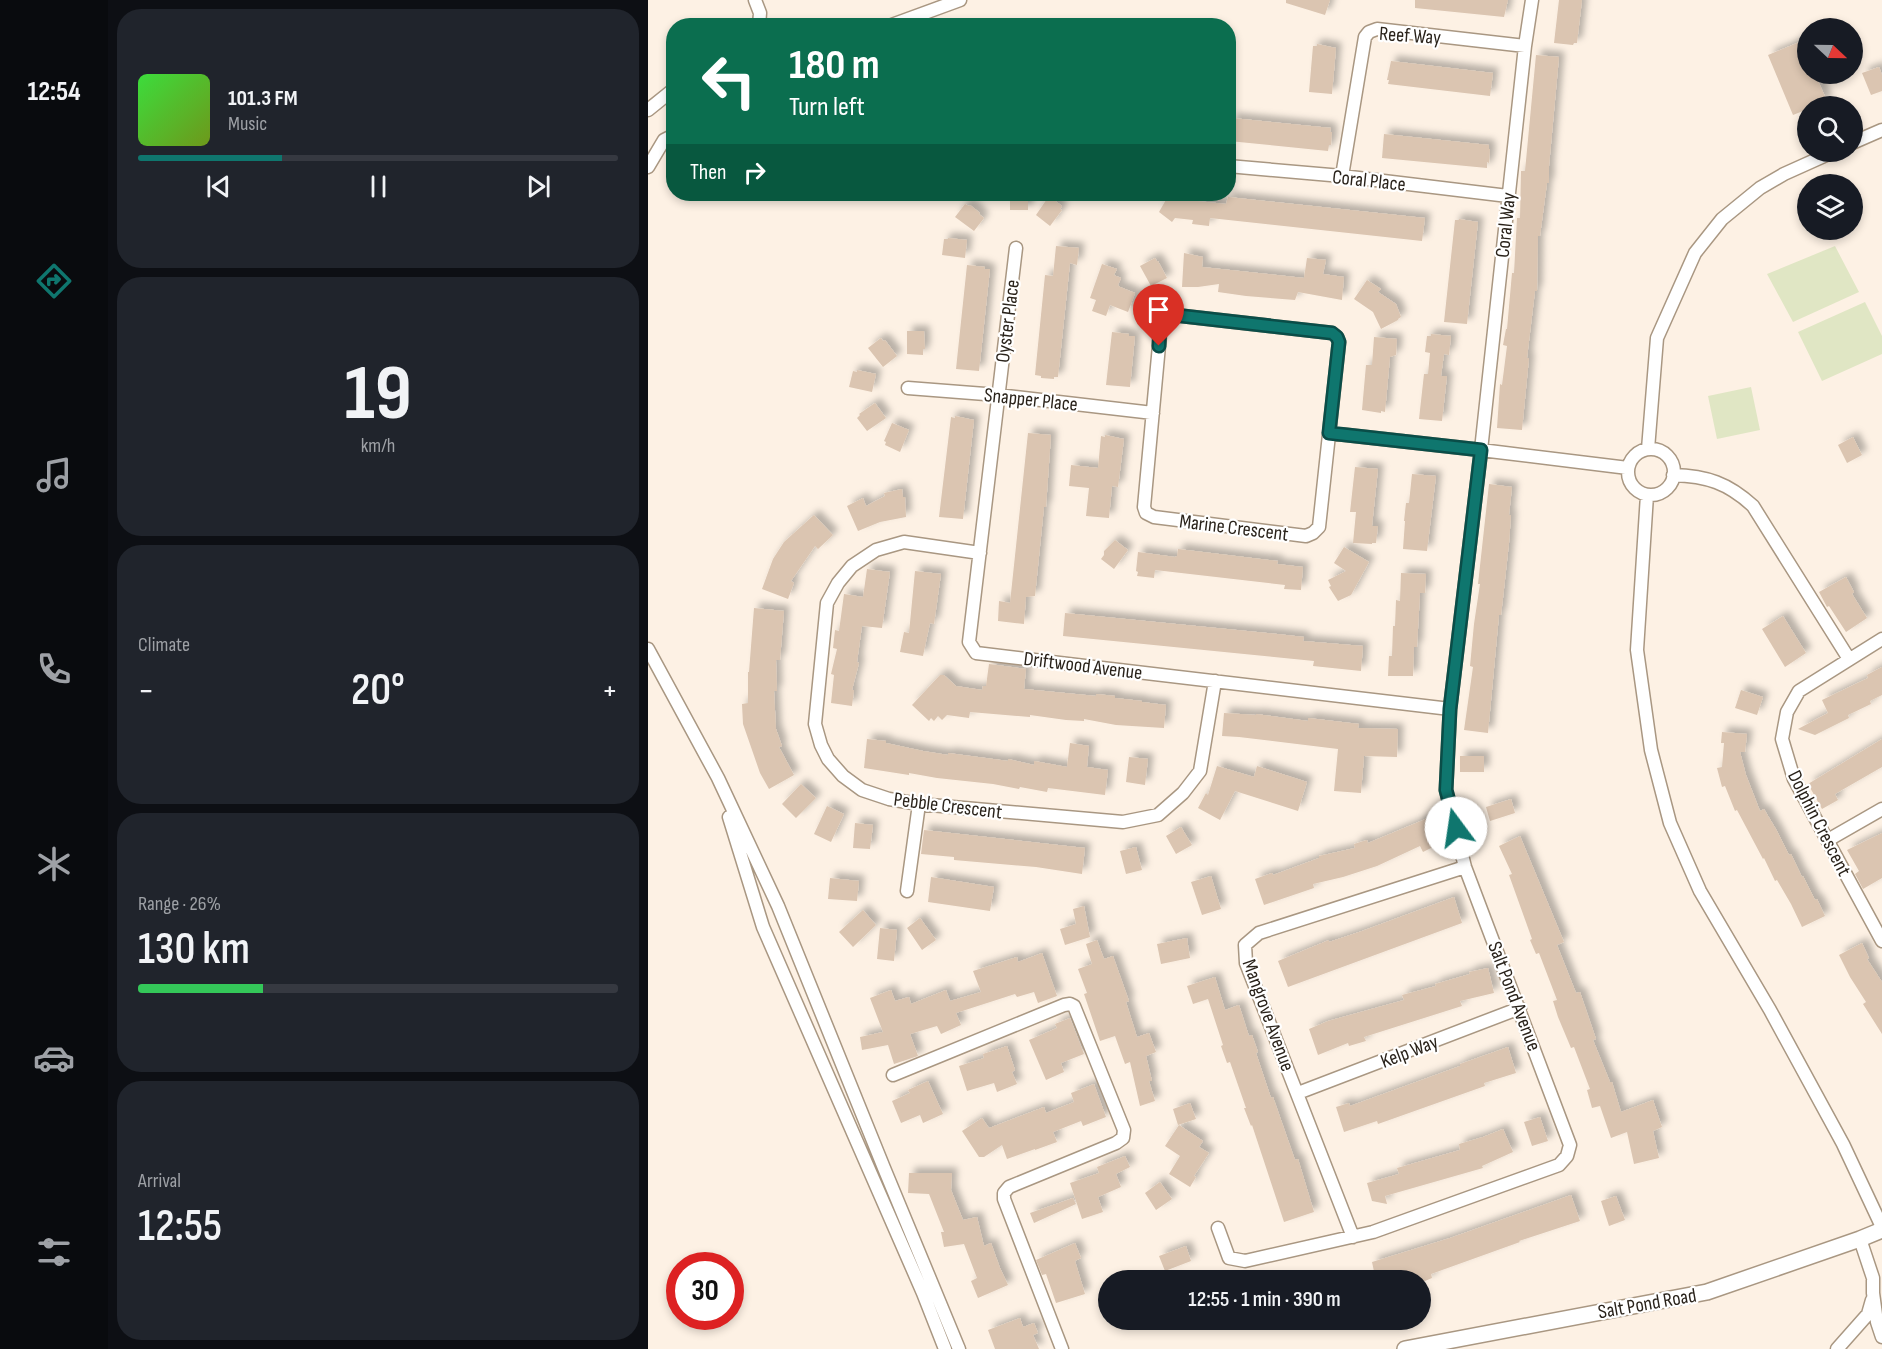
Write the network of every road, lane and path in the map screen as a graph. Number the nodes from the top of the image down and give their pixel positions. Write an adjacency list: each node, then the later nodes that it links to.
1 (755, 0): 4 (street)
2 (960, 0): 5 (street)
3 (1532, 0): 6 (street, Coral Way)
4 (760, 18)
5 (911, 18)
6 (1525, 46): 15 (street, Reef Way); 16 (street, Coral Way)
7 (666, 95): 8 (street)
8 (648, 110)
9 (1882, 130): 10 (street)
10 (1863, 138)
11 (666, 139): 13 (street)
12 (1811, 162): 22 (street)
13 (648, 167)
14 (1236, 167): 15 (street, Coral Place)
15 (1342, 176): 16 (street, Coral Place)
16 (1508, 196): 23 (street, Coral Way)
17 (1016, 248): 19 (street, Oyster Place)
18 (908, 388): 19 (street, Snapper Place)
19 (999, 395): 20 (street, Snapper Place); 27 (street, Driftwood Avenue)
20 (1153, 413): 21 (street, Marine Crescent); 21 (street, Marine Crescent)
21 (1329, 433): 23 (street)
22 (1648, 449): 24 (street); 25 (street)
23 (1481, 450): 24 (street); 32 (street, Salt Pond Avenue)
24 (1628, 468): 26 (street)
25 (1673, 475): 26 (street); 30 (street)
26 (1647, 495): 44 (street)
27 (980, 553): 31 (street, Driftwood Avenue); 34 (street, Pebble Crescent)
28 (1882, 639): 30 (street, Dolphin Crescent)
29 (648, 649): 33 (street)
30 (1849, 659): 36 (street, Dolphin Crescent)
31 (1215, 681): 32 (street, Driftwood Avenue); 34 (street, Pebble Crescent)
32 (1450, 709): 37 (street, Salt Pond Avenue)
33 (718, 778): 49 (street); 50 (street)
34 (918, 804): 38 (street)
35 (1882, 809): 36 (street)
36 (1828, 840): 39 (street, Dolphin Crescent)
37 (1465, 867): 40 (street, Salt Pond Avenue); 42 (street, Mangrove Avenue)
38 (907, 891)
39 (1882, 941)
40 (1520, 1008): 42 (street, Kelp Way); 45 (street, Salt Pond Avenue)
41 (893, 1075): 51 (street)
42 (1298, 1093): 45 (street, Mangrove Avenue)
43 (1218, 1228): 45 (street, Salt Pond Avenue)
44 (1882, 1228): 46 (street, Salt Pond Road)
45 (1353, 1237)
46 (1860, 1239): 47 (street); 52 (street, Salt Pond Road)
47 (1873, 1293): 48 (street); 53 (street)
48 (1882, 1337)
49 (945, 1349)
50 (959, 1349)
51 (1062, 1349)
52 (1405, 1349)
53 (1837, 1349)

